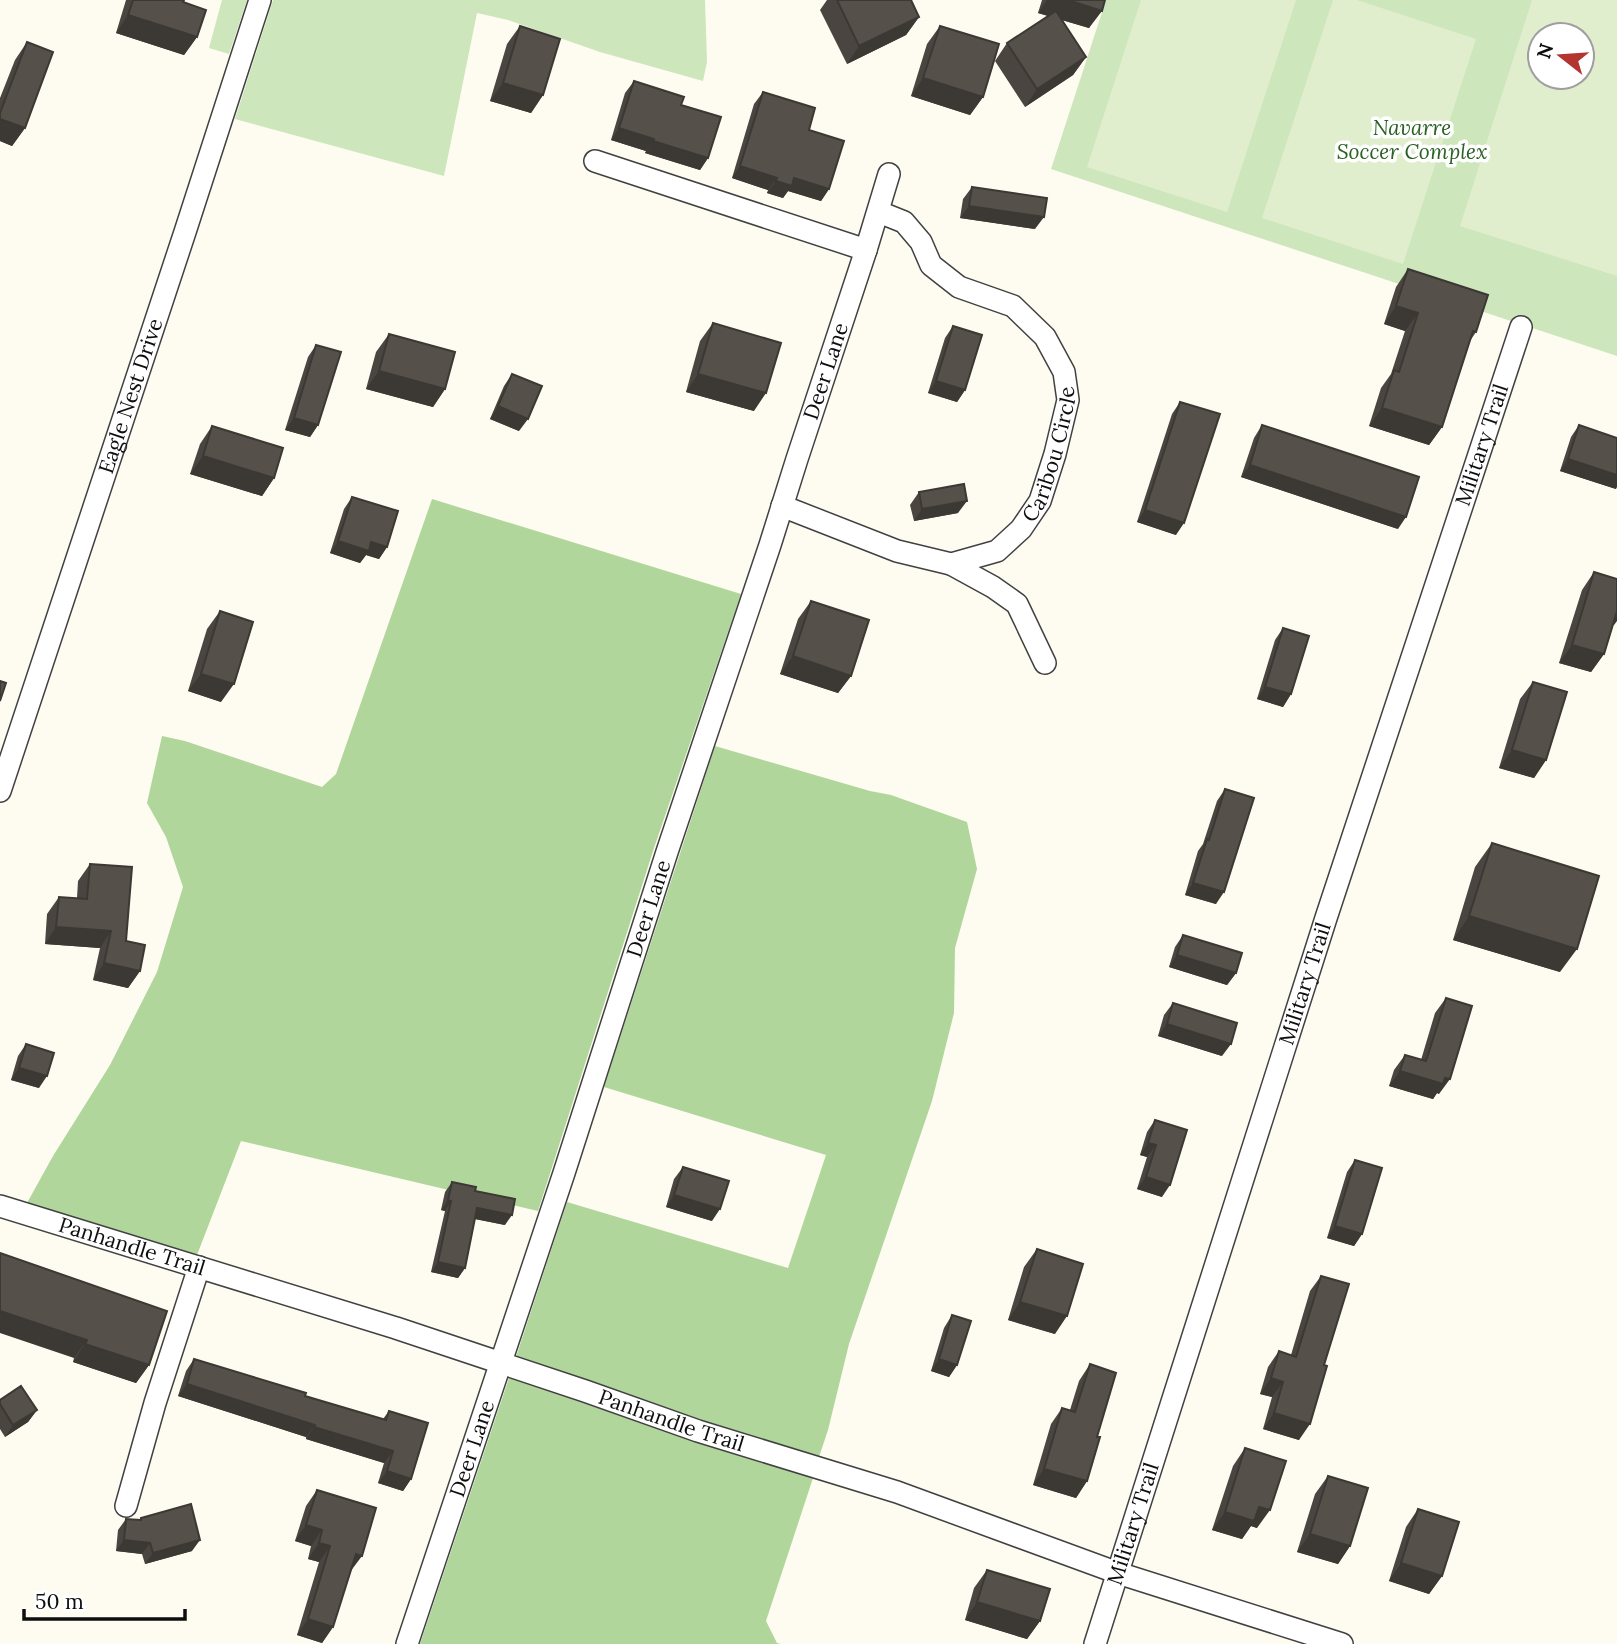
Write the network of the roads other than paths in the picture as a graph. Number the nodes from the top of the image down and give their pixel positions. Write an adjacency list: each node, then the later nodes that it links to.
1 (260, 0): 10 (street, Eagle Nest Drive)
2 (595, 161): 5 (street)
3 (889, 174): 4 (street, Deer Lane)
4 (879, 212): 5 (street, Deer Lane); 8 (street, Caribou Circle)
5 (866, 250): 7 (street, Deer Lane)
6 (1521, 327): 15 (street, Military Trail)
7 (782, 506): 8 (street, Caribou Circle); 13 (street, Deer Lane)
8 (951, 564): 9 (street)
9 (1045, 663)
10 (0, 791)
11 (0, 1206): 12 (street, Panhandle Trail)
12 (198, 1267): 13 (street, Panhandle Trail); 14 (street)
13 (500, 1363): 15 (street, Panhandle Trail); 16 (street, Deer Lane)
14 (126, 1506)
15 (1118, 1573): 17 (street, Military Trail); 18 (street, Panhandle Trail)
16 (407, 1644)
17 (1095, 1644)
18 (1342, 1644)

